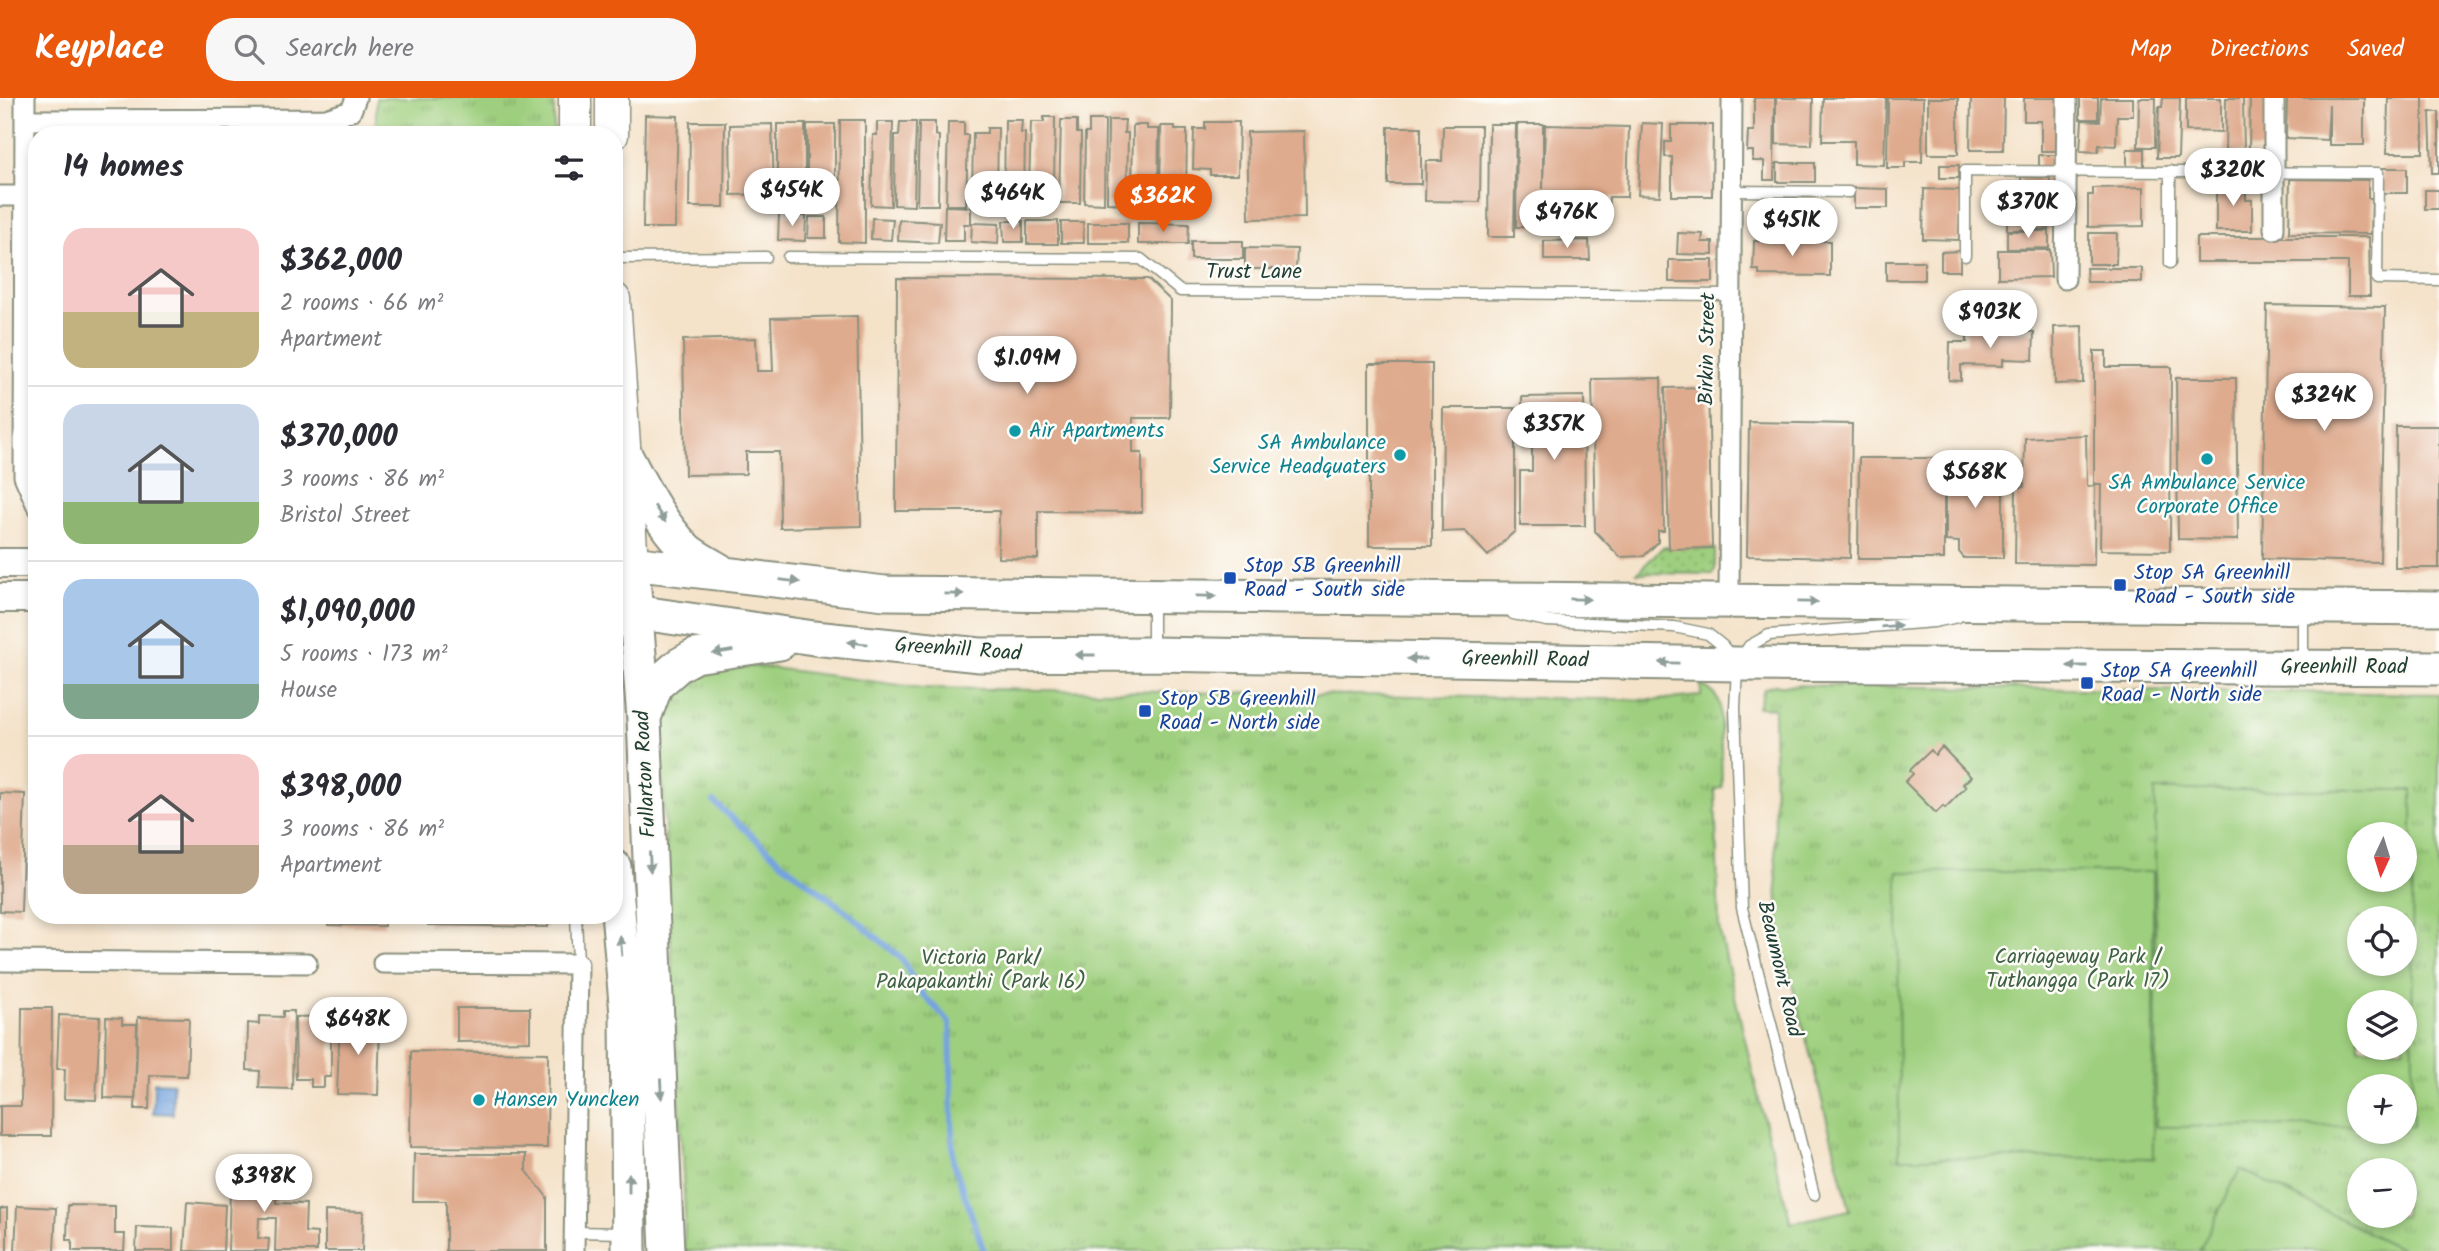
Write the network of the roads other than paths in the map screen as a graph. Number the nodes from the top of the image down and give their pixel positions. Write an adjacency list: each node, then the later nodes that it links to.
1 (25, 98): 8 (street)
2 (356, 98): 8 (street)
3 (576, 98): 9 (main road)
4 (612, 98): 10 (main road)
5 (1732, 98): 14 (street, Birkin Street)
6 (2067, 98): 11 (street)
7 (2274, 98): 13 (street)
8 (25, 120): 17 (street)
9 (575, 126)
10 (612, 126)
11 (2066, 170): 12 (lane); 19 (lane); 24 (street)
12 (2170, 171): 13 (lane); 23 (lane)
13 (2274, 172): 18 (street); 25 (lane)
14 (1733, 191): 15 (lane); 26 (street, Birkin Street)
15 (1849, 192)
16 (0, 196): 17 (street)
17 (24, 196): 29 (street)
18 (2274, 229)
19 (1965, 256)
20 (766, 257): 22 (lane)
21 (788, 257): 26 (lane, Trust Lane)
22 (623, 258)
23 (2170, 263)
24 (2065, 279)
25 (2439, 280)
26 (1732, 295): 38 (street, Birkin Street)
27 (623, 427): 28 (main road, Fullarton Road)
28 (625, 455): 30 (main road, Fullarton Road); 33 (highway, one-way to 33)
29 (28, 485)
30 (623, 562): 33 (highway); 43 (highway, Fullarton Road)
31 (0, 563): 32 (main road)
32 (28, 563)
33 (723, 572): 34 (highway, one-way to 34)
34 (1153, 596): 37 (highway, one-way to 37); 46 (lane)
35 (0, 598): 36 (main road)
36 (28, 598)
37 (1444, 598): 38 (highway, one-way to 38); 42 (lane)
38 (1729, 601): 39 (highway, one-way to 39)
39 (2019, 604): 40 (highway); 47 (lane, one-way to 39)
40 (2304, 607): 41 (highway); 48 (lane)
41 (2439, 608)
42 (1495, 610)
43 (625, 611): 45 (highway, Greenhill Road); 50 (highway, Fullarton Road)
44 (1508, 612): 47 (lane)
45 (814, 638): 46 (highway, Greenhill Road, one-way to 45); 50 (highway, one-way to 50)
46 (1153, 654): 47 (highway, Greenhill Road, one-way to 46)
47 (1737, 664): 48 (highway, Greenhill Road, one-way to 47); 57 (lane, Beaumont Road)
48 (2302, 667): 49 (highway, Greenhill Road)
49 (2439, 668)
50 (644, 720): 60 (highway, Fullarton Road, one-way to 60)
51 (576, 924): 56 (lane)
52 (619, 924): 59 (highway, one-way to 52)
53 (0, 961): 54 (street)
54 (307, 962)
55 (383, 963): 56 (street)
56 (578, 964): 58 (street)
57 (1814, 1195)
58 (574, 1241): 59 (lane)
59 (629, 1242)
60 (667, 1251)

